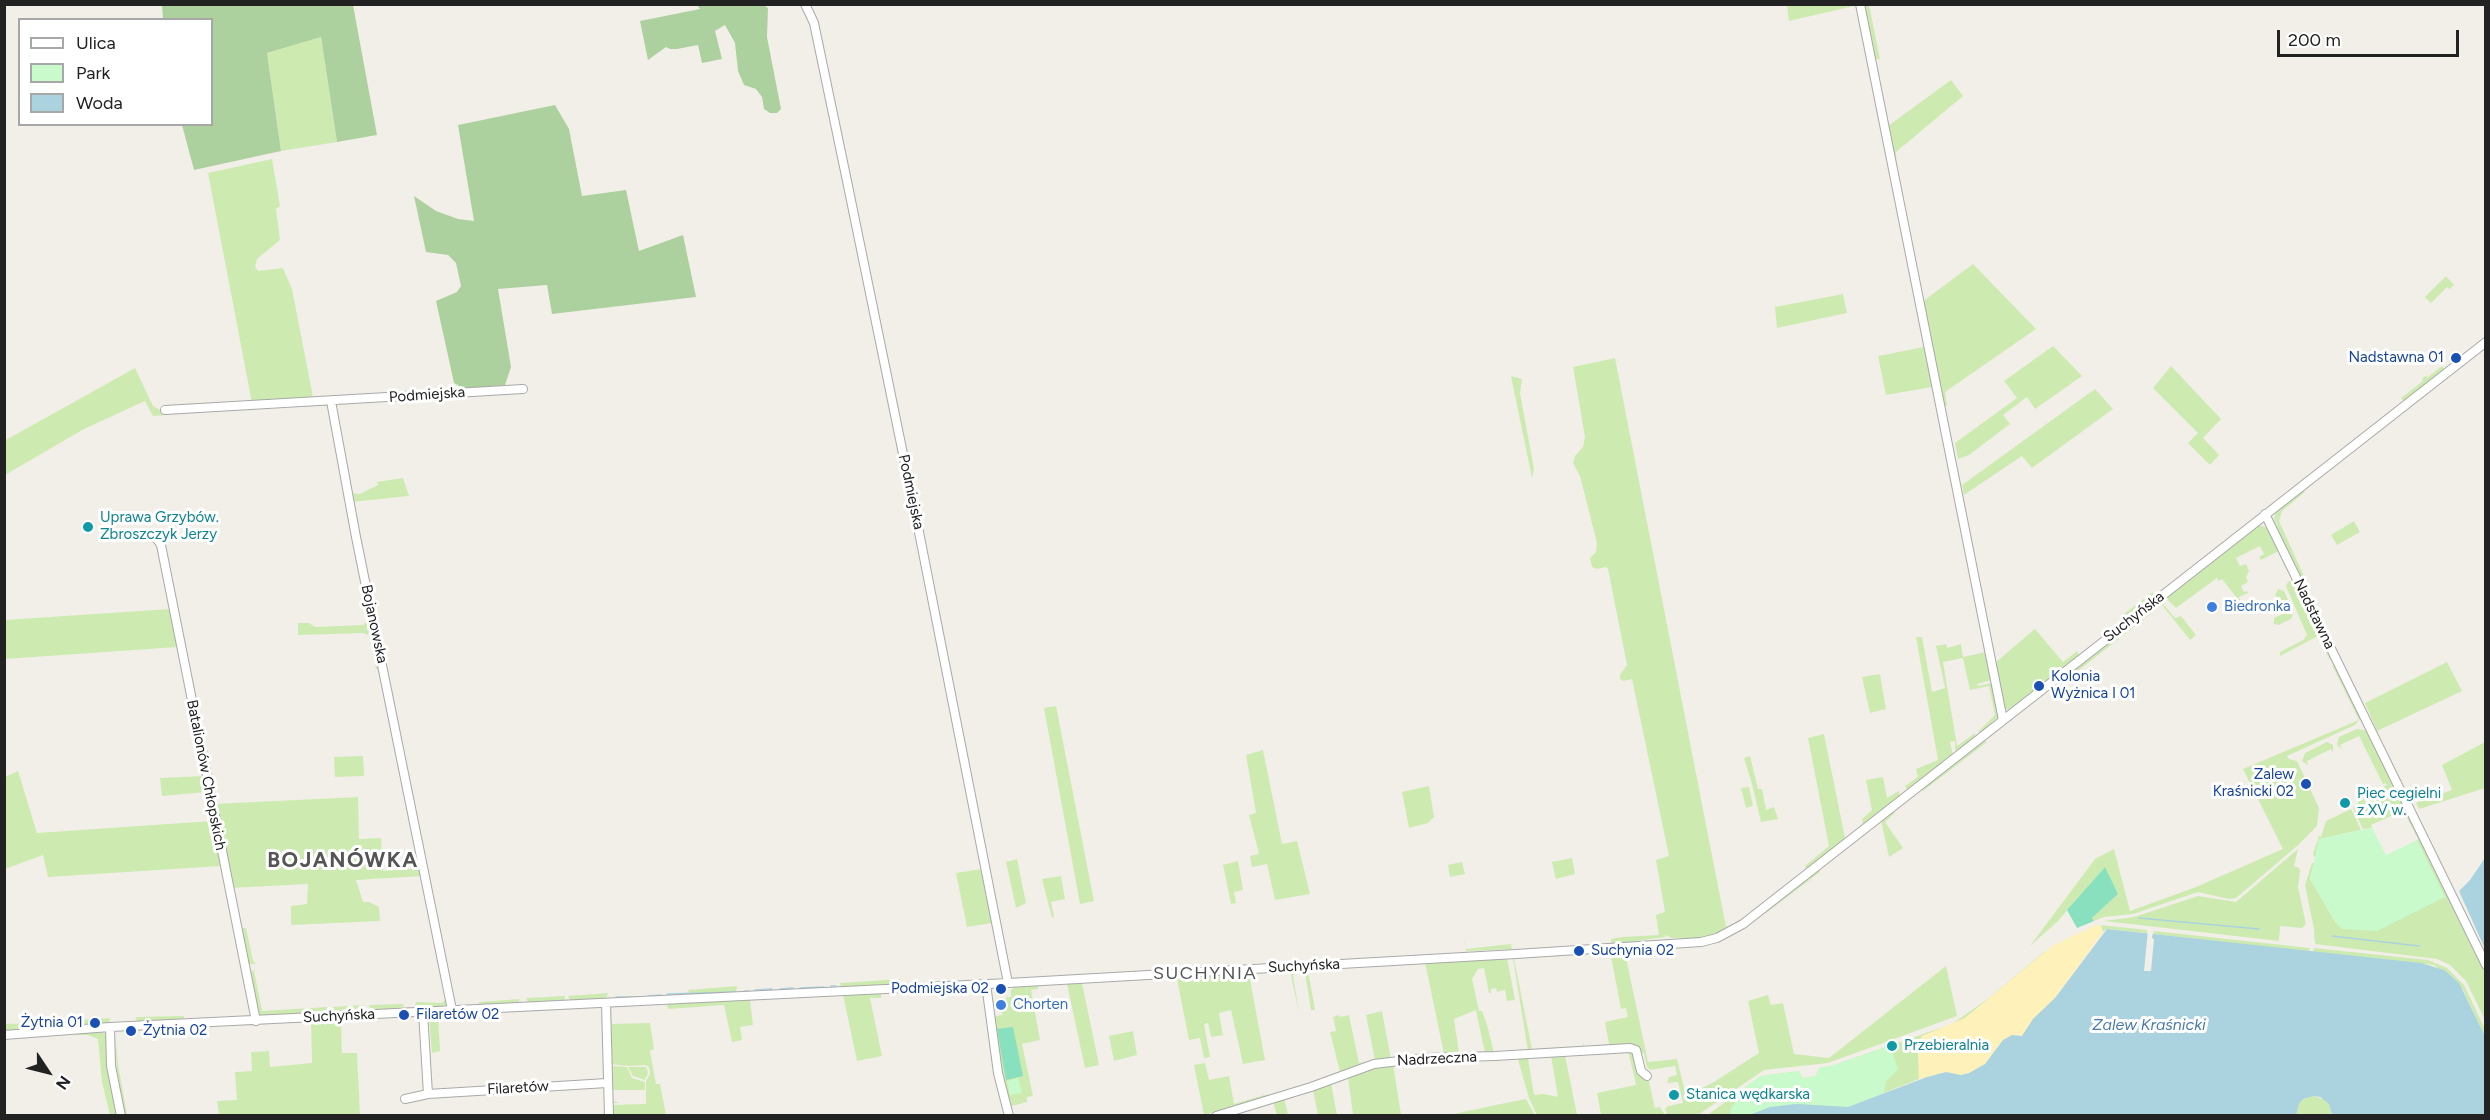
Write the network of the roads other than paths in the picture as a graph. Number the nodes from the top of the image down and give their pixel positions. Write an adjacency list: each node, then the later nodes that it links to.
1 (805, 4): 11 (street, Podmiejska)
2 (1860, 4): 9 (street)
3 (2486, 342): 7 (street)
4 (523, 389): 5 (street, Podmiejska)
5 (331, 401): 6 (street); 14 (street, Bojanowska)
6 (165, 410)
7 (2265, 514): 9 (street, Suchyńska); 10 (street, Nadstawna)
8 (149, 534): 16 (street, Batalionów Chłopskich)
9 (2003, 720): 11 (street, Suchyńska)
10 (2486, 965)
11 (1008, 983): 12 (street, Suchyńska)
12 (986, 984): 13 (street, Suchyńska); 25 (street)
13 (606, 1003): 14 (street, Suchyńska); 20 (street)
14 (452, 1010): 15 (street, Suchyńska)
15 (423, 1012): 16 (street, Suchyńska); 21 (street)
16 (256, 1020): 17 (street, Suchyńska)
17 (110, 1027): 18 (street, Suchyńska); 23 (street)
18 (4, 1035)
19 (1647, 1076): 26 (street, Nadrzeczna)
20 (607, 1083): 21 (street, Filaretów); 24 (street)
21 (428, 1094): 22 (street, Filaretów)
22 (405, 1099)
23 (121, 1116)
24 (609, 1116)
25 (1009, 1116)
26 (1216, 1116)

